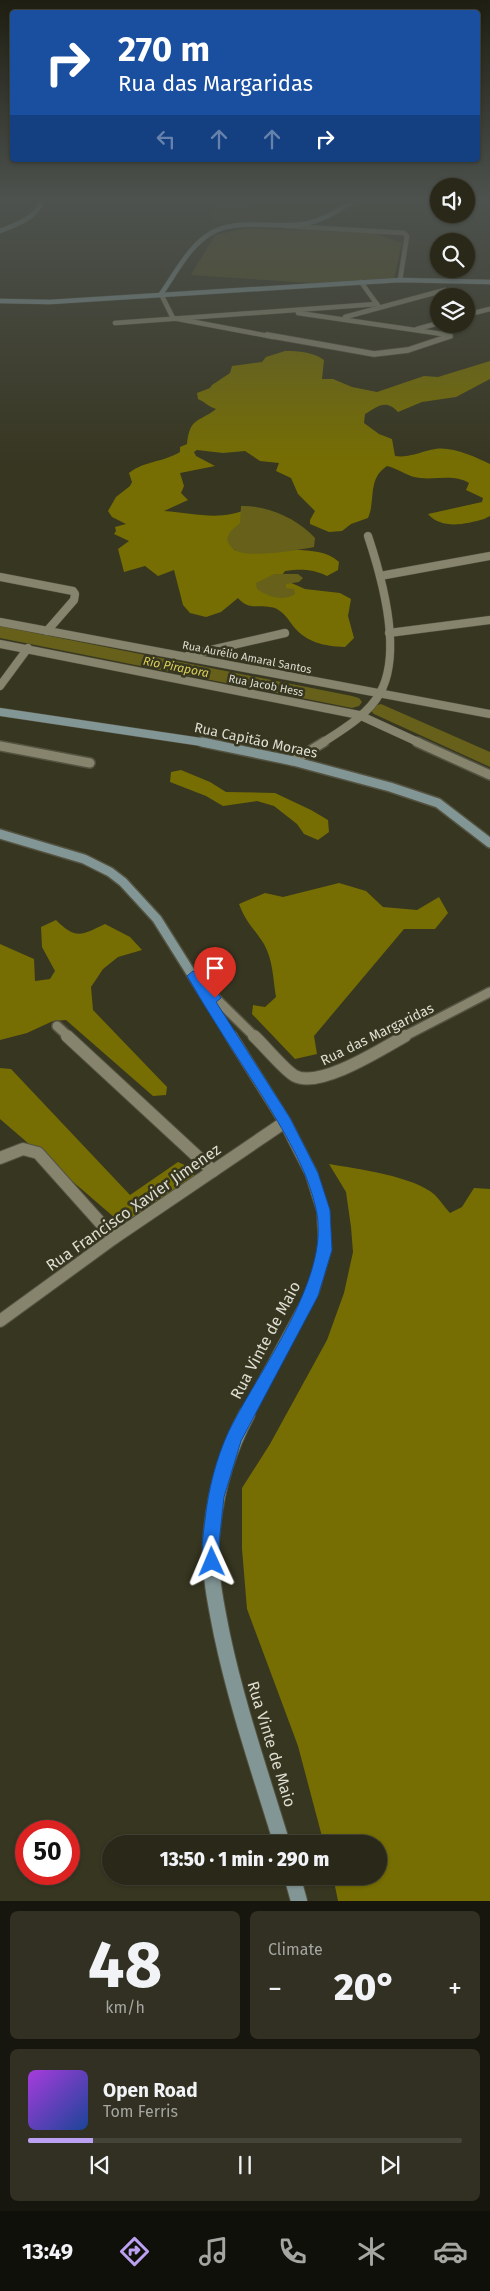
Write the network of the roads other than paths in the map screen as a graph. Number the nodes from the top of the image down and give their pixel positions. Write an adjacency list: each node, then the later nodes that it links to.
1 (166, 287): 4 (street)
2 (282, 287): 4 (street)
3 (364, 287): 7 (street)
4 (161, 294): 6 (street); 11 (street)
5 (430, 294): 7 (street)
6 (0, 301)
7 (378, 306): 9 (street); 12 (street)
8 (490, 308): 10 (street)
9 (275, 310): 11 (street); 12 (street)
10 (475, 312)
11 (173, 318): 13 (street); 15 (street)
12 (340, 319): 15 (street)
13 (115, 323)
14 (430, 325): 15 (street)
15 (413, 330)
16 (368, 536): 18 (street)
17 (490, 556): 18 (street)
18 (380, 576): 24 (street)
19 (0, 577): 22 (street)
20 (490, 620): 24 (street)
21 (0, 622): 22 (street, Rua Aurélio Amaral Santos)
22 (47, 631): 27 (street, Rua Aurélio Amaral Santos)
23 (284, 633): 27 (street)
24 (389, 633): 29 (street)
25 (0, 644): 26 (street, Rua Jacob Hess)
26 (28, 648): 28 (street); 32 (street, Rua Jacob Hess)
27 (183, 656): 29 (street, Rua Aurélio Amaral Santos)
28 (0, 686)
29 (379, 694): 31 (street, Rua Aurélio Amaral Santos); 32 (street)
30 (0, 712): 34 (street, Rua Capitão Moraes)
31 (490, 714)
32 (359, 715): 34 (street); 36 (street, Rua Jacob Hess)
33 (0, 746): 35 (street)
34 (293, 761): 38 (street, Rua Capitão Moraes)
35 (90, 763)
36 (490, 775)
37 (0, 834): 39 (street, Rua Vinte de Maio)
38 (490, 843)
39 (193, 976): 40 (street, Rua das Margaridas); 42 (street, Rua Vinte de Maio)
40 (490, 992)
41 (57, 1026): 44 (street)
42 (285, 1122): 44 (street, Rua Francisco Xavier Jimenez); 47 (street, Rua Vinte de Maio)
43 (0, 1158): 45 (street)
44 (213, 1171): 45 (street, Rua Francisco Xavier Jimenez)
45 (114, 1238): 46 (street, Rua Francisco Xavier Jimenez)
46 (0, 1321)
47 (279, 1835)
48 (295, 1885): 49 (street)
49 (299, 1901)

